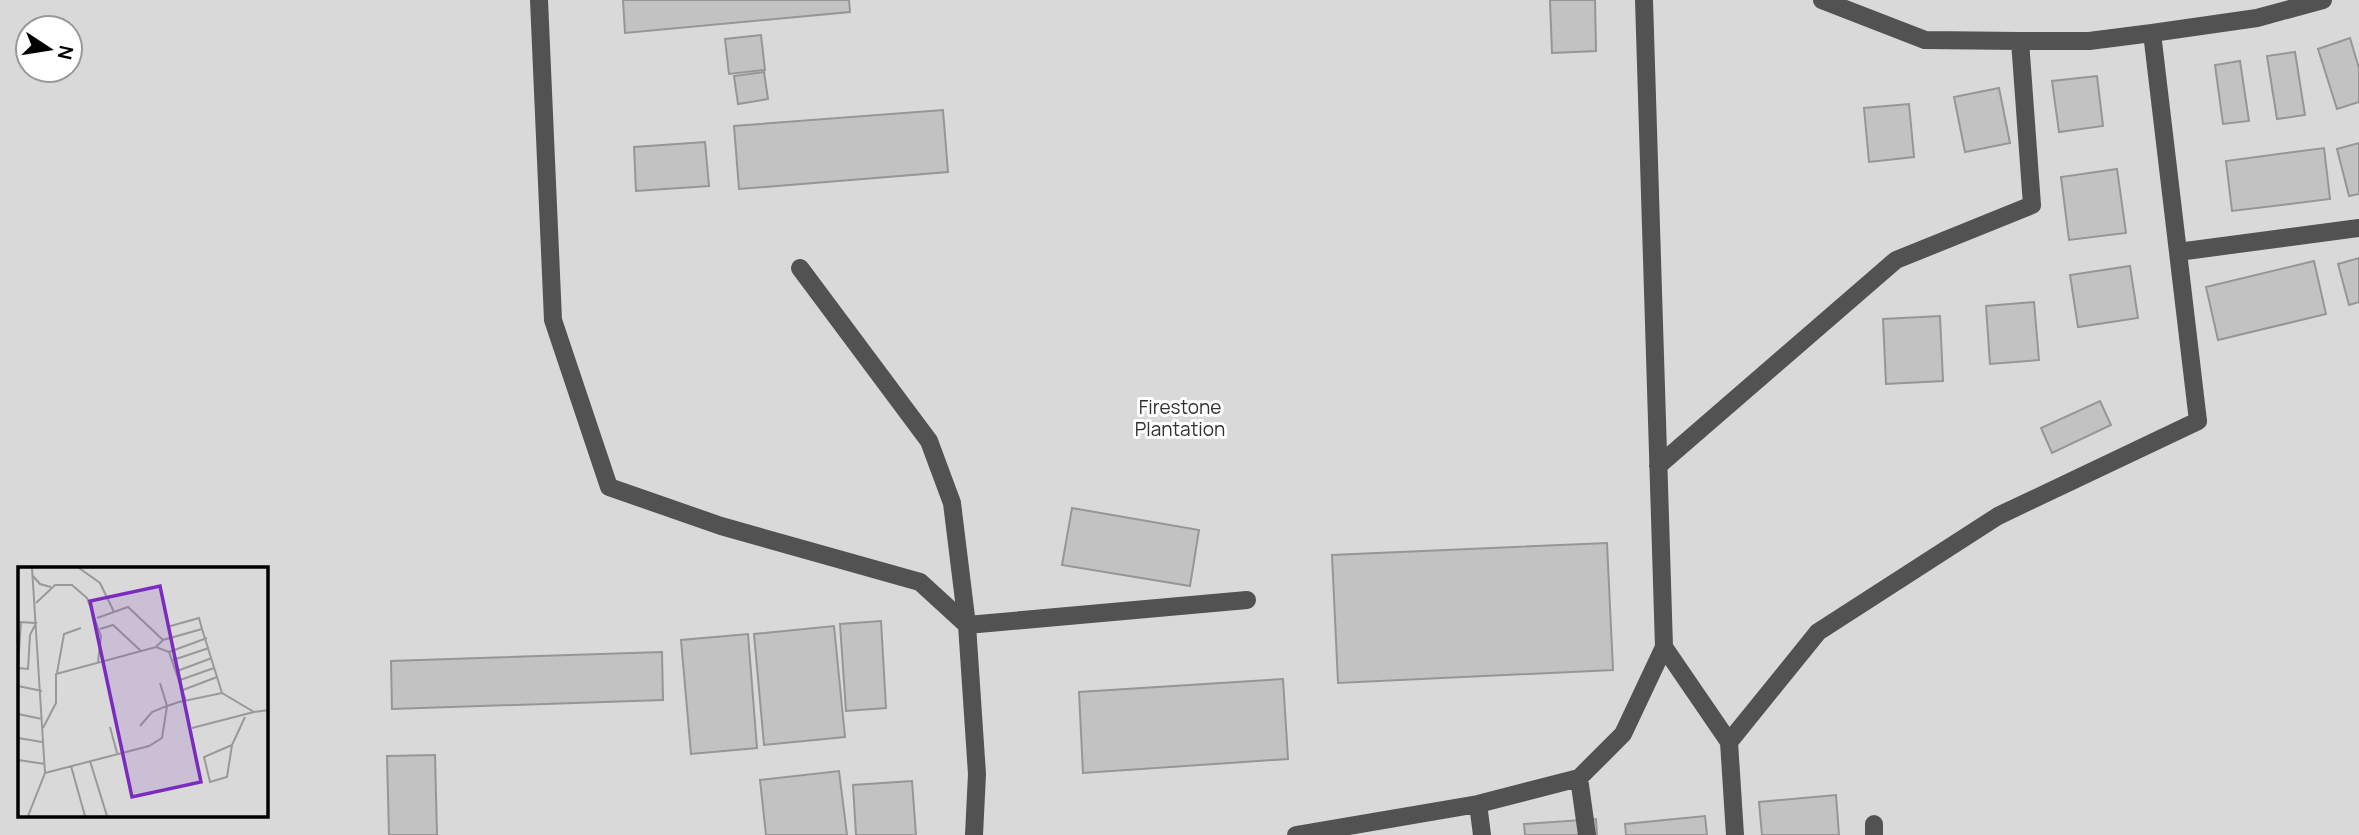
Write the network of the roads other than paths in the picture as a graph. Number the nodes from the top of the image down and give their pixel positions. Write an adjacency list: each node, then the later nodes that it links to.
1 (539, 0): 12 (street)
2 (1644, 0): 10 (street)
3 (1822, 0): 6 (street)
4 (2323, 0): 5 (street)
5 (2152, 33): 6 (street); 8 (street)
6 (2020, 41): 10 (street)
7 (2359, 228): 8 (street)
8 (2178, 252): 14 (street)
9 (800, 268): 12 (street)
10 (1658, 466): 13 (street)
11 (1247, 600): 12 (street)
12 (967, 625): 18 (street)
13 (1664, 647): 14 (street); 15 (street)
14 (1729, 742): 22 (street)
15 (1579, 778): 16 (street); 21 (street)
16 (1478, 804): 17 (street); 20 (street)
17 (1349, 831): 19 (street)
18 (974, 835)
19 (1296, 835)
20 (1482, 835)
21 (1587, 835)
22 (1735, 835)

